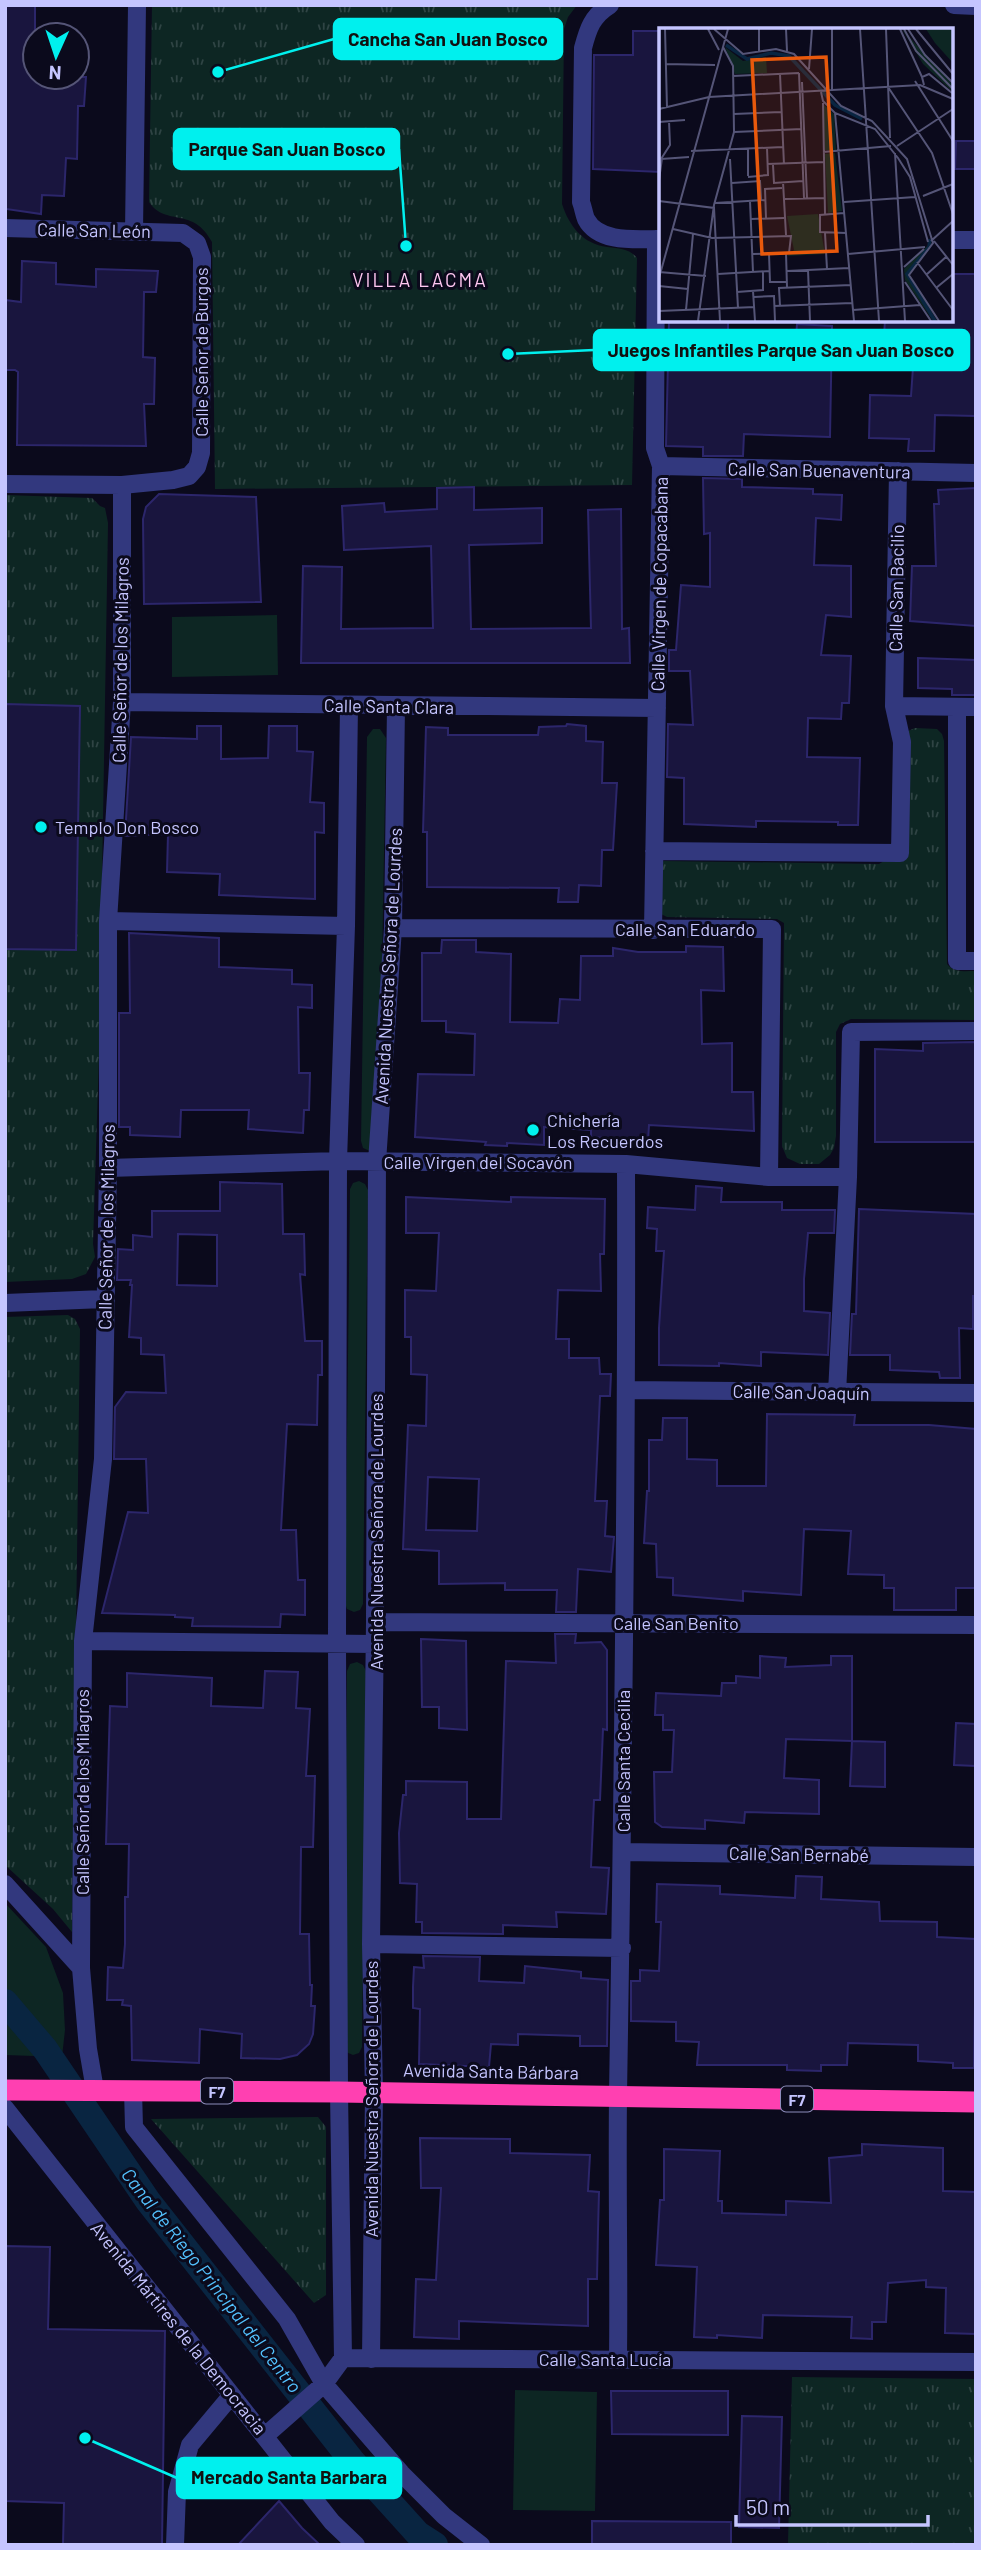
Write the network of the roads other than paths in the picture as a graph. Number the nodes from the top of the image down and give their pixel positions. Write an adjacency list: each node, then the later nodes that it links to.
1 (137, 5): 6 (street)
2 (954, 5): 3 (street)
3 (976, 6)
4 (605, 8): 8 (street)
5 (5, 229): 6 (street, Calle San León)
6 (134, 231): 7 (street, Calle San León)
7 (183, 233): 15 (street, Calle Señor de Burgos)
8 (658, 239): 11 (street, Calle Virgen de Copacabana)
9 (953, 240): 10 (street)
10 (976, 240)
11 (661, 466): 12 (street, Calle San Buenaventura); 21 (street, Calle Virgen de Copacabana)
12 (898, 471): 13 (street, Calle San Buenaventura); 18 (street, Calle San Bacilio)
13 (976, 473)
14 (5, 484): 15 (street)
15 (122, 485): 16 (street, Calle Señor de los Milagros)
16 (122, 702): 17 (street, Calle Santa Clara); 24 (street, Calle Señor de los Milagros)
17 (349, 705): 19 (street, Calle Santa Clara); 25 (street, Avenida Nuestra Señora de Lourdes)
18 (894, 705): 22 (street); 23 (street, Calle San Bacilio)
19 (396, 706): 21 (street, Calle Santa Clara); 26 (street, Avenida Nuestra Señora de Lourdes)
20 (976, 707): 22 (street)
21 (657, 708): 23 (street, Calle Virgen de Copacabana)
22 (957, 708): 28 (street)
23 (654, 851): 27 (street, Calle Virgen de Copacabana)
24 (108, 921): 25 (street); 33 (street, Calle Señor de los Milagros)
25 (346, 926): 30 (street, Avenida Nuestra Señora de Lourdes)
26 (393, 928): 27 (street, Calle San Eduardo); 31 (street, Avenida Nuestra Señora de Lourdes)
27 (653, 930): 34 (street, Calle San Eduardo)
28 (976, 961)
29 (976, 1031): 35 (street)
30 (338, 1161): 31 (street, Calle Virgen del Socavón); 33 (street, Calle Virgen del Socavón); 45 (street, Avenida Nuestra Señora de Lourdes)
31 (377, 1162): 32 (street, Calle Virgen del Socavón); 41 (street, Avenida Nuestra Señora de Lourdes)
32 (626, 1164): 34 (street, Calle Virgen del Socavón); 38 (street, Calle Santa Cecilia)
33 (108, 1168): 36 (street, Calle Señor de los Milagros)
34 (769, 1177): 35 (street, Calle Virgen del Socavón)
35 (848, 1177): 39 (street)
36 (104, 1299): 37 (street); 44 (street, Calle Señor de los Milagros)
37 (5, 1303)
38 (627, 1390): 39 (street, Calle San Joaquín); 42 (street, Calle Santa Cecilia)
39 (836, 1393): 40 (street, Calle San Joaquín)
40 (976, 1394)
41 (376, 1622): 42 (street, Calle San Benito); 46 (street, Avenida Nuestra Señora de Lourdes)
42 (624, 1623): 43 (street, Calle San Benito); 47 (street, Calle Santa Cecilia)
43 (976, 1625)
44 (83, 1641): 45 (street); 52 (street, Calle Señor de los Milagros)
45 (337, 1644): 46 (street); 56 (street, Avenida Nuestra Señora de Lourdes)
46 (375, 1644): 50 (street, Avenida Nuestra Señora de Lourdes)
47 (622, 1852): 48 (street, Calle San Bernabé); 51 (street, Calle Santa Cecilia)
48 (976, 1857)
49 (5, 1884): 52 (street)
50 (371, 1944): 51 (street); 57 (street, Avenida Nuestra Señora de Lourdes)
51 (622, 1948): 58 (street, Calle Santa Cecilia)
52 (82, 1968): 54 (street, Calle Señor de los Milagros)
53 (5, 2090): 54 (highway, Avenida Santa Bárbara / F7)
54 (90, 2090): 55 (highway, Avenida Santa Bárbara / F7)
55 (133, 2090): 56 (highway, Avenida Santa Bárbara / F7); 65 (street)
56 (339, 2092): 57 (highway, Avenida Santa Bárbara / F7); 61 (street, Avenida Nuestra Señora de Lourdes)
57 (374, 2092): 58 (highway, Avenida Santa Bárbara / F7); 62 (street, Avenida Nuestra Señora de Lourdes)
58 (618, 2096): 59 (highway, Avenida Santa Bárbara / F7); 63 (street, Calle Santa Cecilia)
59 (976, 2102)
60 (5, 2108): 66 (street, Avenida Mártires de la Democracia)
61 (343, 2358): 62 (street, Calle Santa Lucía); 65 (street)
62 (370, 2359): 63 (street, Calle Santa Lucía)
63 (618, 2359): 64 (street, Calle Santa Lucía)
64 (976, 2362)
65 (318, 2390): 67 (street); 70 (street)
66 (231, 2396): 67 (street, Avenida Mártires de la Democracia); 68 (street)
67 (265, 2435): 69 (street, Avenida Mártires de la Democracia)
68 (176, 2545)
69 (356, 2545)
70 (481, 2545)

